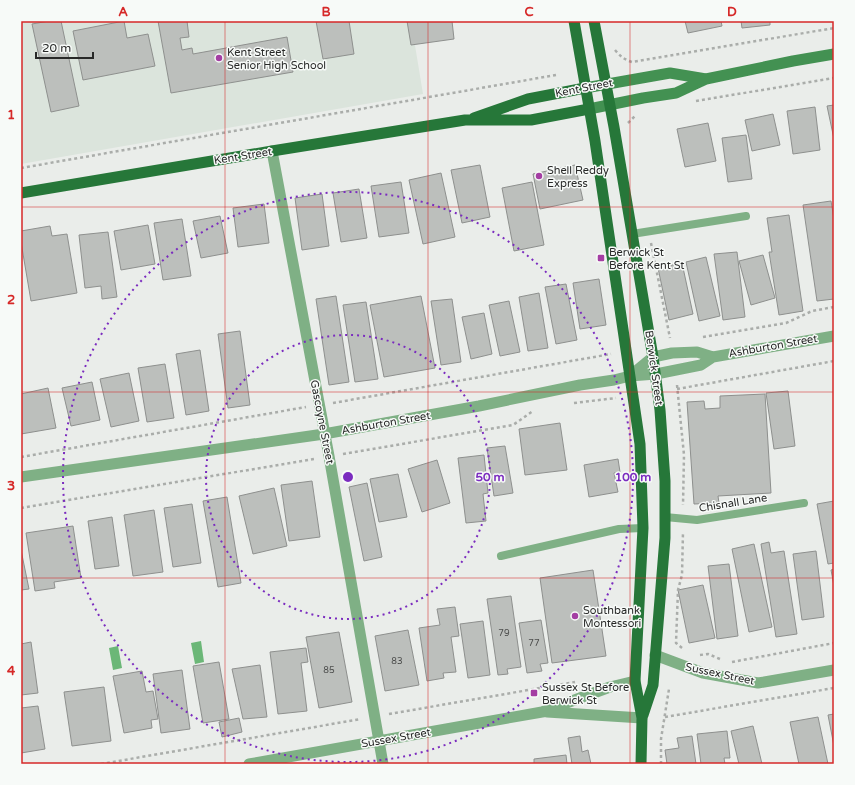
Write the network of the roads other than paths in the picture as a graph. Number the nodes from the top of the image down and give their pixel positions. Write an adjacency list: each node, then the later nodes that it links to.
1 (574, 21): 6 (main road, Berwick Street)
2 (594, 21): 5 (main road, Berwick Street)
3 (834, 54): 4 (main road, Kent Street)
4 (706, 79): 5 (main road, Kent Street); 7 (main road, Kent Street)
5 (606, 84): 6 (main road, Kent Street); 7 (main road, Berwick Street)
6 (585, 88): 8 (main road, Berwick Street); 9 (main road, Kent Street)
7 (610, 105): 8 (main road, Kent Street); 13 (main road, Berwick Street)
8 (589, 109): 9 (main road, Kent Street); 18 (main road, Berwick Street)
9 (465, 120): 10 (main road, Kent Street)
10 (272, 151): 11 (main road, Kent Street); 19 (street, Gascoyne Street)
11 (21, 193)
12 (746, 216): 13 (lane)
13 (632, 234): 15 (main road, Berwick Street)
14 (834, 336): 16 (street, Ashburton Street)
15 (653, 357): 16 (street, Ashburton Street); 17 (main road, Berwick Street); 18 (street, Ashburton Street)
16 (713, 357): 17 (street, Ashburton Street)
17 (656, 374): 18 (street, Ashburton Street); 22 (main road, Berwick Street)
18 (630, 376): 19 (street, Ashburton Street); 23 (main road, Berwick Street)
19 (324, 434): 20 (street, Ashburton Street); 30 (street, Gascoyne Street)
20 (21, 477)
21 (804, 503): 22 (lane, Chisnall Lane)
22 (665, 517): 25 (main road, Berwick Street)
23 (643, 528): 24 (lane); 27 (main road, Berwick Street)
24 (501, 556)
25 (655, 656): 26 (street, Sussex Street); 29 (main road, Berwick Street)
26 (834, 670)
27 (635, 681): 28 (street, Sussex Street); 29 (main road, Berwick Street)
28 (542, 712): 29 (street, Sussex Street); 30 (street, Sussex Street)
29 (642, 718): 33 (main road, Berwick Street)
30 (379, 741): 31 (street, Sussex Street); 32 (street, Gascoyne Street)
31 (250, 764)
32 (383, 764)
33 (641, 764)

